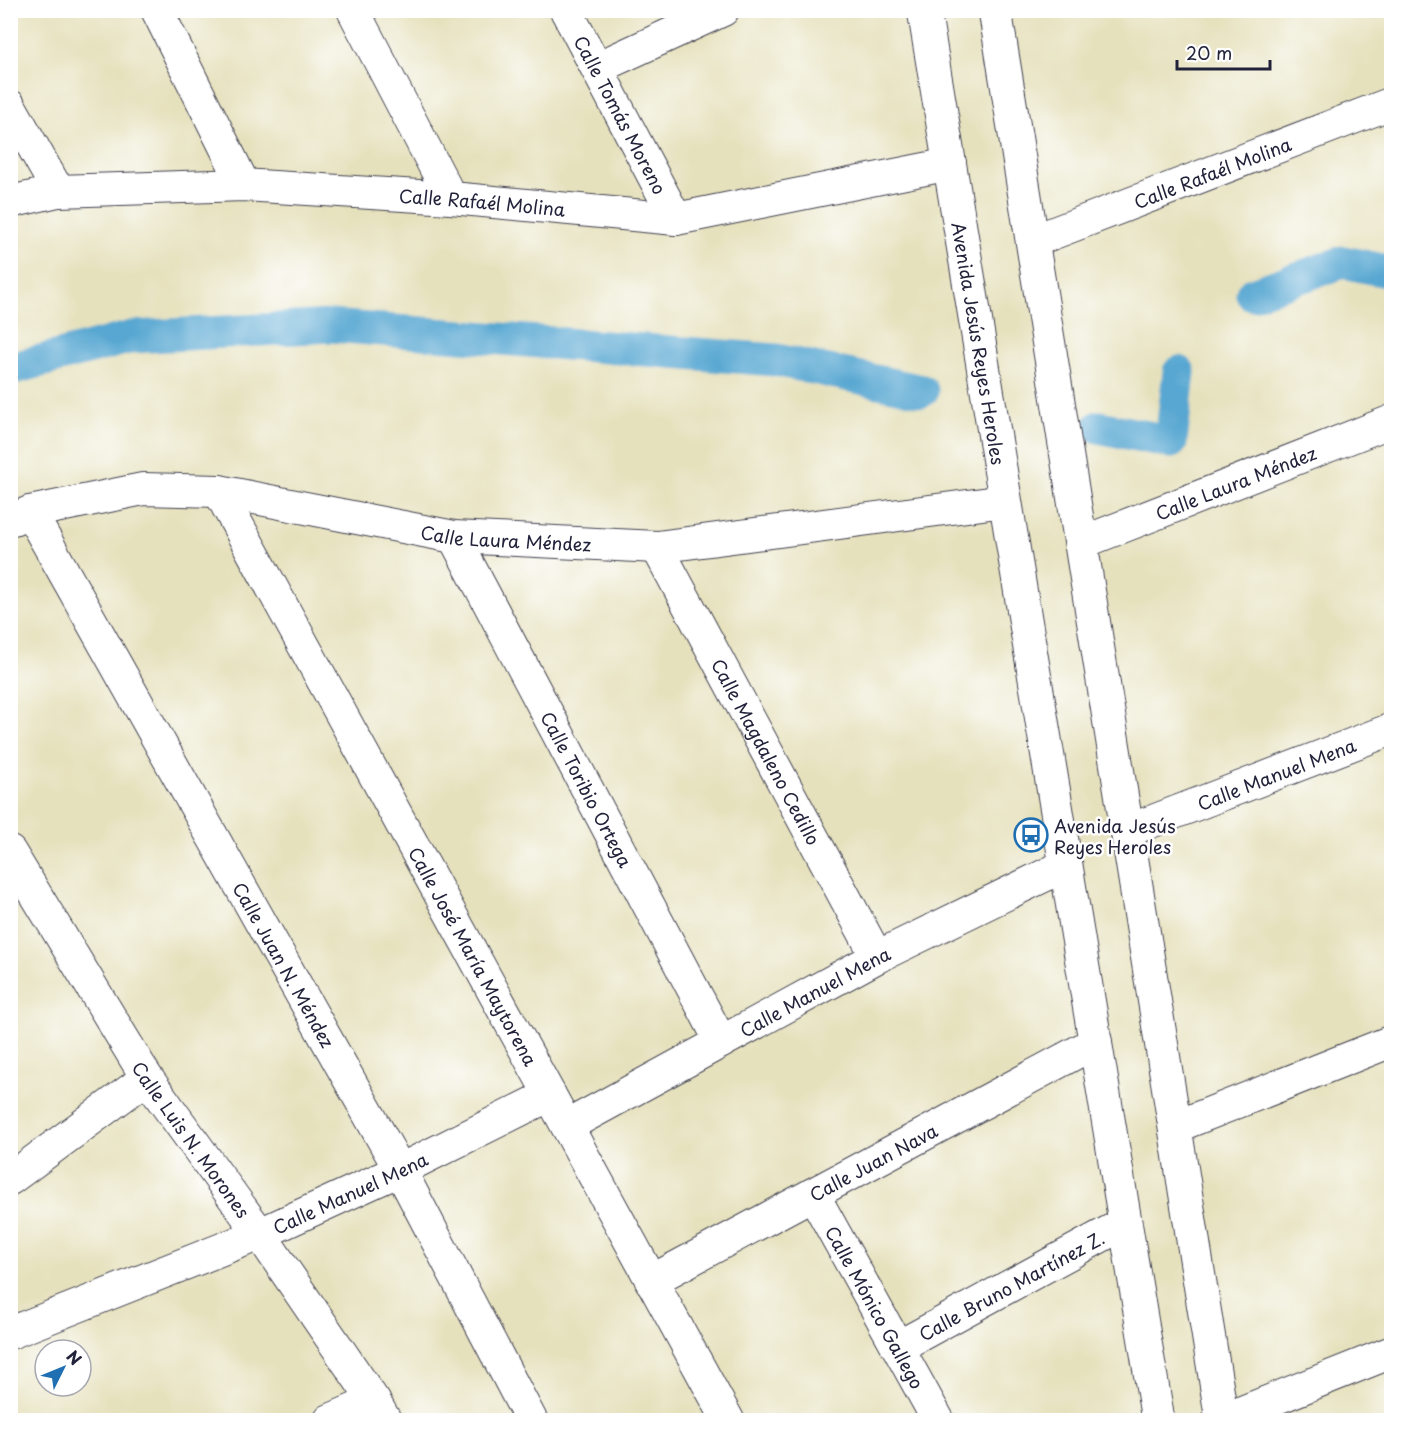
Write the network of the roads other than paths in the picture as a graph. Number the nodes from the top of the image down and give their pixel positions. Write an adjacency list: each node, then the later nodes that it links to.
1 (157, 10): 11 (street)
2 (353, 10): 13 (street)
3 (566, 10): 7 (street, Calle Tomás Moreno)
4 (723, 10): 7 (street)
5 (924, 10): 10 (street, Avenida Jesús Reyes Heroles)
6 (995, 10): 16 (street)
7 (597, 68): 15 (street, Calle Tomás Moreno)
8 (1392, 103): 16 (street, Calle Rafaél Molina)
9 (10, 106): 12 (street)
10 (950, 164): 15 (street, Calle Rafaél Molina); 19 (street, Avenida Jesús Reyes Heroles)
11 (244, 185): 12 (street, Calle Rafaél Molina); 13 (street, Calle Rafaél Molina)
12 (58, 191): 14 (street, Calle Rafaél Molina)
13 (451, 198): 15 (street, Calle Rafaél Molina)
14 (10, 202)
15 (676, 219)
16 (1033, 241): 22 (street)
17 (1392, 422): 22 (street, Calle Laura Méndez)
18 (219, 491): 20 (street, Calle Laura Méndez); 21 (street, Calle Laura Méndez); 33 (street, Calle José María Maytorena)
19 (1005, 501): 23 (street, Calle Laura Méndez); 27 (street, Avenida Jesús Reyes Heroles)
20 (20, 516): 36 (street, Calle Juan N. Méndez)
21 (454, 537): 23 (street, Calle Laura Méndez); 30 (street, Calle Toribio Ortega)
22 (1081, 543): 25 (street)
23 (657, 547): 28 (street, Calle Magdaleno Cedillo)
24 (1392, 729): 25 (street, Calle Manuel Mena)
25 (1127, 831): 35 (street)
26 (10, 852): 32 (street, Calle Luis N. Morones)
27 (1066, 865): 28 (street, Calle Manuel Mena); 31 (street, Avenida Jesús Reyes Heroles)
28 (878, 957): 30 (street, Calle Manuel Mena)
29 (1392, 1041): 35 (street)
30 (721, 1042): 34 (street, Calle Manuel Mena)
31 (1096, 1042): 38 (street, Calle Juan Nava); 39 (street, Avenida Jesús Reyes Heroles)
32 (147, 1078): 37 (street); 40 (street, Calle Luis N. Morones)
33 (550, 1095): 34 (street, Calle José María Maytorena); 36 (street, Calle Manuel Mena)
34 (567, 1126): 41 (street, Calle José María Maytorena)
35 (1175, 1127): 51 (street)
36 (400, 1170): 40 (street, Calle Manuel Mena); 47 (street, Calle Juan N. Méndez)
37 (10, 1179)
38 (813, 1194): 41 (street, Calle Juan Nava); 43 (street, Calle Mónico Gallego)
39 (1125, 1223): 43 (street, Calle Bruno Martínez Z.); 50 (street, Avenida Jesús Reyes Heroles)
40 (260, 1234): 42 (street, Calle Manuel Mena); 45 (street, Calle Luis N. Morones)
41 (651, 1281): 48 (street, Calle José María Maytorena)
42 (10, 1333)
43 (898, 1347): 49 (street, Calle Mónico Gallego)
44 (1392, 1353): 51 (street)
45 (380, 1411): 46 (street)
46 (330, 1420)
47 (531, 1420)
48 (728, 1420)
49 (938, 1420)
50 (1158, 1420)
51 (1222, 1420)

